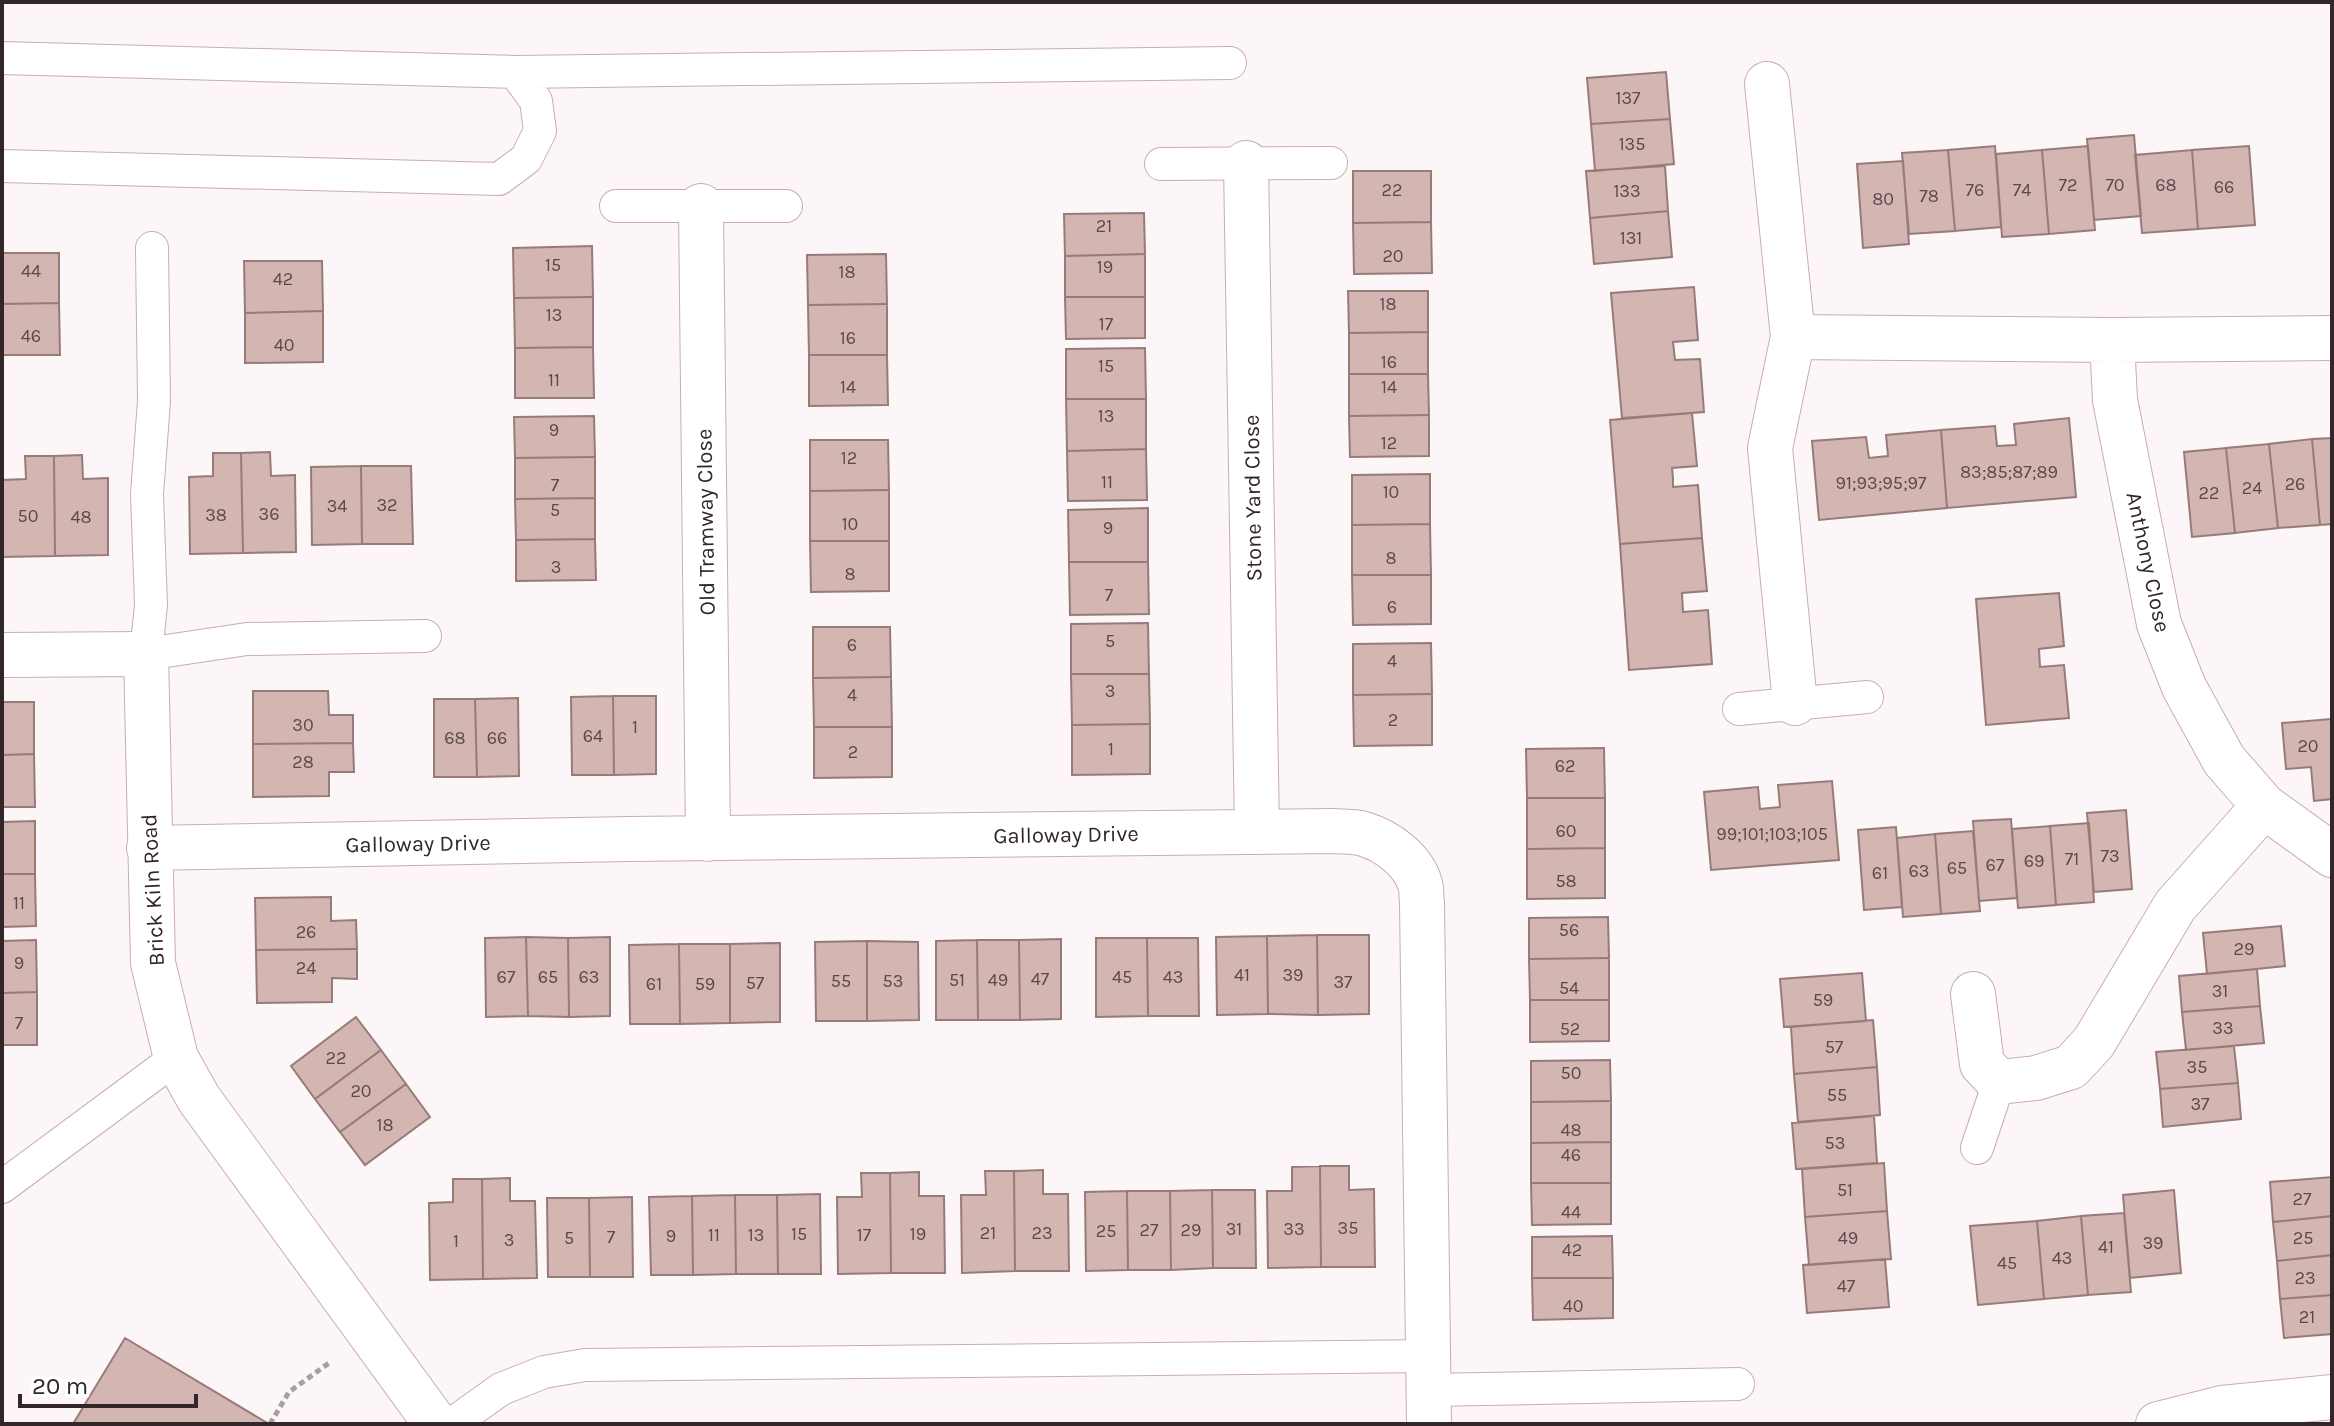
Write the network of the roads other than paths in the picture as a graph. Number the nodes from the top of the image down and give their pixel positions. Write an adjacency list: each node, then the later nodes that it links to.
1 (2, 58): 3 (lane)
2 (1230, 63): 3 (lane)
3 (515, 72): 8 (lane)
4 (1767, 84): 13 (street)
5 (1246, 163): 6 (lane); 7 (lane); 23 (street, Stone Yard Close)
6 (1331, 163)
7 (1161, 164)
8 (2, 166)
9 (616, 206): 10 (lane)
10 (701, 206): 11 (lane); 24 (street, Old Tramway Close)
11 (786, 206)
12 (152, 248): 17 (lane)
13 (1793, 337): 15 (street); 20 (street)
14 (2332, 338): 15 (street)
15 (2112, 340): 22 (street, Anthony Close)
16 (425, 636): 17 (lane)
17 (146, 654): 18 (street); 25 (street, Brick Kiln Road)
18 (2, 655)
19 (1867, 697): 20 (lane)
20 (1795, 703): 21 (lane)
21 (1739, 709)
22 (2264, 806): 26 (street, Anthony Close); 29 (street)
23 (1257, 832): 24 (street, Galloway Drive); 33 (street, Galloway Drive)
24 (708, 839): 25 (street, Galloway Drive)
25 (149, 848): 28 (street, Brick Kiln Road)
26 (2332, 855)
27 (1973, 994): 29 (street)
28 (176, 1058): 31 (lane); 35 (street, Brick Kiln Road)
29 (1999, 1082): 30 (lane)
30 (1977, 1148)
31 (2, 1187)
32 (1738, 1384): 33 (lane)
33 (1430, 1390): 36 (lane)
34 (2332, 1397): 37 (street)
35 (436, 1424)
36 (452, 1424)
37 (2158, 1424)

